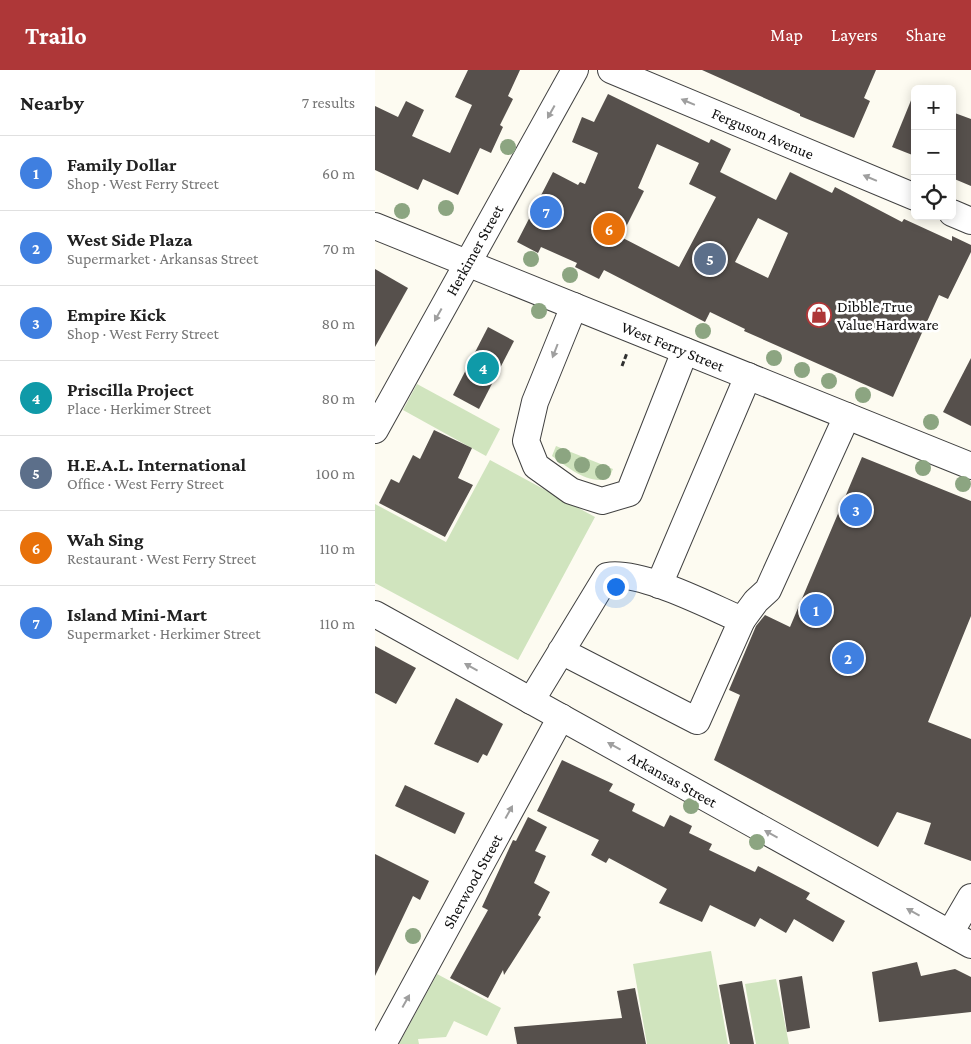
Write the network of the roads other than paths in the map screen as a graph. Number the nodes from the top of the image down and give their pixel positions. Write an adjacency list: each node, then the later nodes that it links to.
1 (575, 70): 7 (street, Herkimer Street, one-way to 7)
2 (611, 70): 3 (street, Ferguson Avenue, one-way to 2)
3 (911, 195)
4 (956, 214): 5 (street)
5 (971, 220)
6 (375, 226): 7 (street, West Ferry Street)
7 (467, 263): 8 (street, West Ferry Street); 12 (street, Herkimer Street, one-way to 12)
8 (574, 306): 9 (street, West Ferry Street); 9 (street, one-way to 9)
9 (685, 351): 10 (street, West Ferry Street)
10 (748, 376): 11 (street, West Ferry Street); 14 (street)
11 (847, 416): 13 (street, West Ferry Street); 16 (street)
12 (375, 430)
13 (971, 466)
14 (659, 585): 16 (street); 17 (street)
15 (375, 614): 18 (street, Arkansas Street, one-way to 15)
16 (743, 620): 17 (street)
17 (561, 651): 18 (street)
18 (531, 701): 19 (street, Arkansas Street)
19 (561, 717): 21 (street, Arkansas Street, one-way to 19); 22 (street, Sherwood Street, one-way to 19)
20 (971, 897): 21 (street)
21 (961, 939)
22 (383, 1044)

